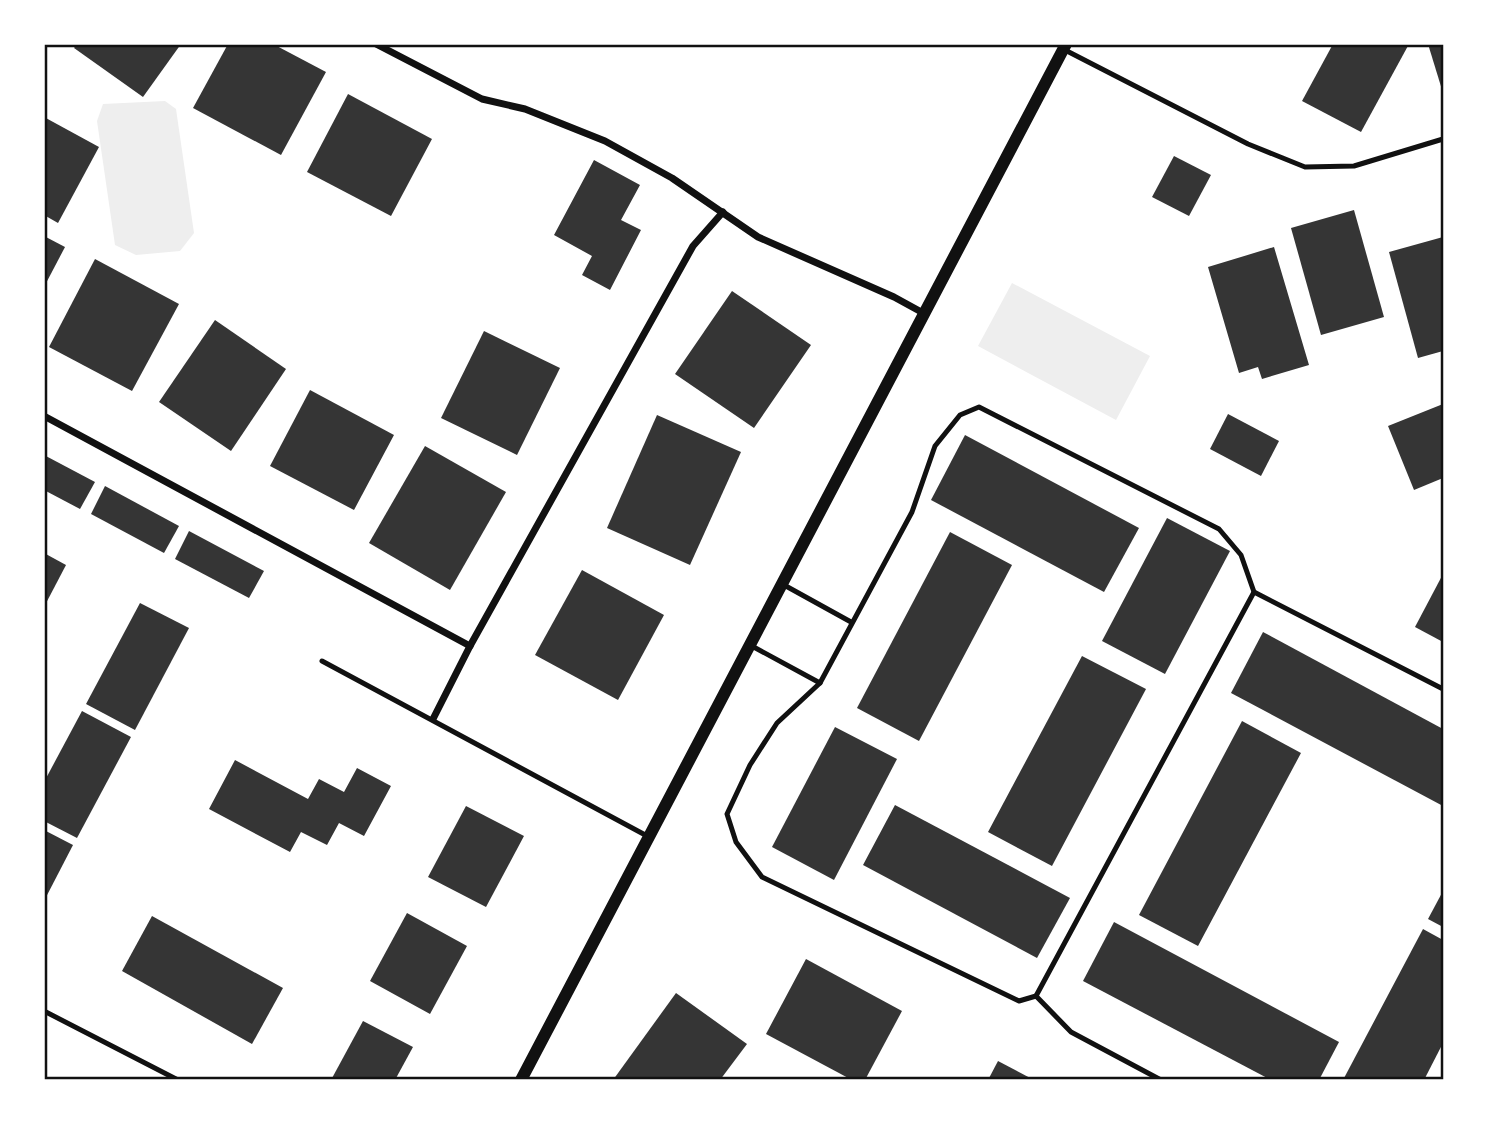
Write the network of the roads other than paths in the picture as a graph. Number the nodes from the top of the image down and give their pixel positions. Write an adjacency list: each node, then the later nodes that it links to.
1 (376, 44): 4 (street)
2 (1065, 46): 3 (lane); 5 (street)
3 (1443, 139)
4 (723, 212): 5 (street); 11 (street)
5 (925, 314): 7 (street)
6 (44, 416): 11 (street)
7 (782, 584): 9 (lane); 10 (street)
8 (1254, 592): 9 (lane); 14 (lane); 17 (lane)
9 (851, 622): 13 (lane)
10 (750, 645): 13 (lane); 16 (street)
11 (470, 646): 15 (street)
12 (323, 661): 15 (lane)
13 (820, 683): 17 (lane)
14 (1443, 689)
15 (433, 719): 16 (lane)
16 (649, 837): 20 (street)
17 (1036, 996): 21 (lane)
18 (44, 1011): 19 (lane)
19 (178, 1080)
20 (521, 1080)
21 (1161, 1080)

